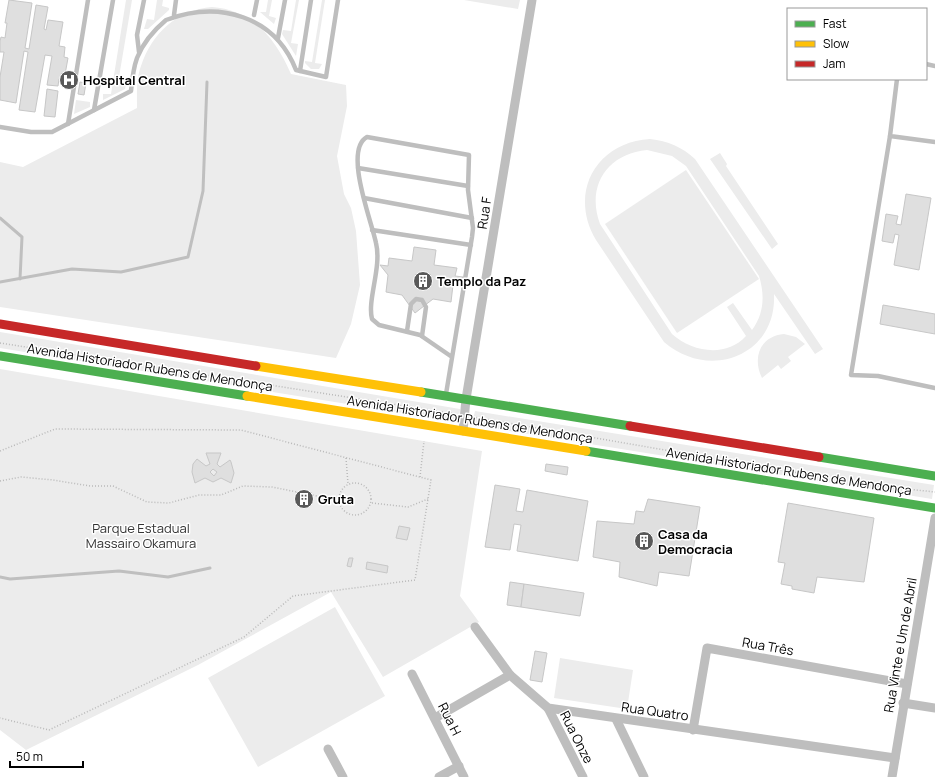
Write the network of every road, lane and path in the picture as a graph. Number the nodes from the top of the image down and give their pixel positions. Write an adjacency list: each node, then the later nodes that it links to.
1 (87, 0): 19 (lane)
2 (113, 0): 18 (lane)
3 (144, 0): 15 (lane)
4 (176, 0): 12 (lane)
5 (257, 0): 13 (lane)
6 (284, 0): 14 (lane)
7 (311, 0): 16 (lane)
8 (338, 0): 16 (lane)
9 (532, 0): 36 (street, Rua F)
10 (189, 7): 12 (lane)
11 (248, 11): 13 (lane)
12 (174, 15): 15 (lane)
13 (254, 15): 14 (lane)
14 (278, 38): 16 (lane)
15 (140, 53): 18 (lane)
16 (300, 71)
17 (896, 80): 21 (lane)
18 (94, 110): 19 (lane)
19 (68, 124): 20 (lane)
20 (0, 127)
21 (890, 136): 22 (lane); 34 (lane)
22 (935, 142)
23 (358, 168): 24 (lane); 24 (lane); 25 (lane)
24 (468, 186): 26 (lane)
25 (364, 198): 26 (lane); 27 (lane)
26 (472, 218): 28 (lane)
27 (372, 230): 28 (lane); 30 (lane)
28 (471, 245): 33 (lane)
29 (0, 324): 35 (main road, Avenida Historiador Rubens de Mendonça)
30 (407, 331): 31 (lane); 31 (lane)
31 (422, 336): 33 (lane)
32 (0, 356): 37 (main road, Avenida Historiador Rubens de Mendonça)
33 (452, 357): 35 (lane)
34 (935, 388)
35 (445, 396): 36 (main road, Avenida Historiador Rubens de Mendonça)
36 (466, 399): 37 (street, Rua F); 41 (main road, Avenida Historiador Rubens de Mendonça)
37 (463, 431): 48 (main road, Avenida Historiador Rubens de Mendonça)
38 (424, 441): 42 (path)
39 (0, 451): 40 (path)
40 (346, 458): 42 (path); 44 (path)
41 (935, 476)
42 (420, 478): 46 (path)
43 (0, 481): 45 (path)
44 (348, 484): 45 (path); 47 (path)
45 (339, 497): 47 (path)
46 (428, 499): 47 (path); 57 (path)
47 (371, 503)
48 (935, 508)
49 (935, 518): 53 (street, Rua Vinte e Um de Abril)
50 (475, 627): 52 (street)
51 (412, 674): 58 (street, Rua H)
52 (510, 675): 55 (street); 58 (street)
53 (907, 684): 54 (street, Rua Vinte e Um de Abril); 60 (street, Rua Três)
54 (904, 703): 56 (street); 62 (street, Rua Vinte e Um de Abril)
55 (548, 708): 59 (street, Rua Quatro); 67 (street, Rua Onze)
56 (935, 708)
57 (0, 718)
58 (435, 718): 63 (street, Rua H)
59 (616, 719): 60 (street, Rua Quatro); 68 (street)
60 (693, 730): 62 (street, Rua Quatro)
61 (328, 749): 64 (street)
62 (895, 758): 69 (street, Rua Vinte e Um de Abril)
63 (459, 766): 65 (street); 66 (street, Rua H)
64 (343, 777)
65 (439, 777)
66 (464, 777)
67 (583, 777)
68 (644, 777)
69 (892, 777)

